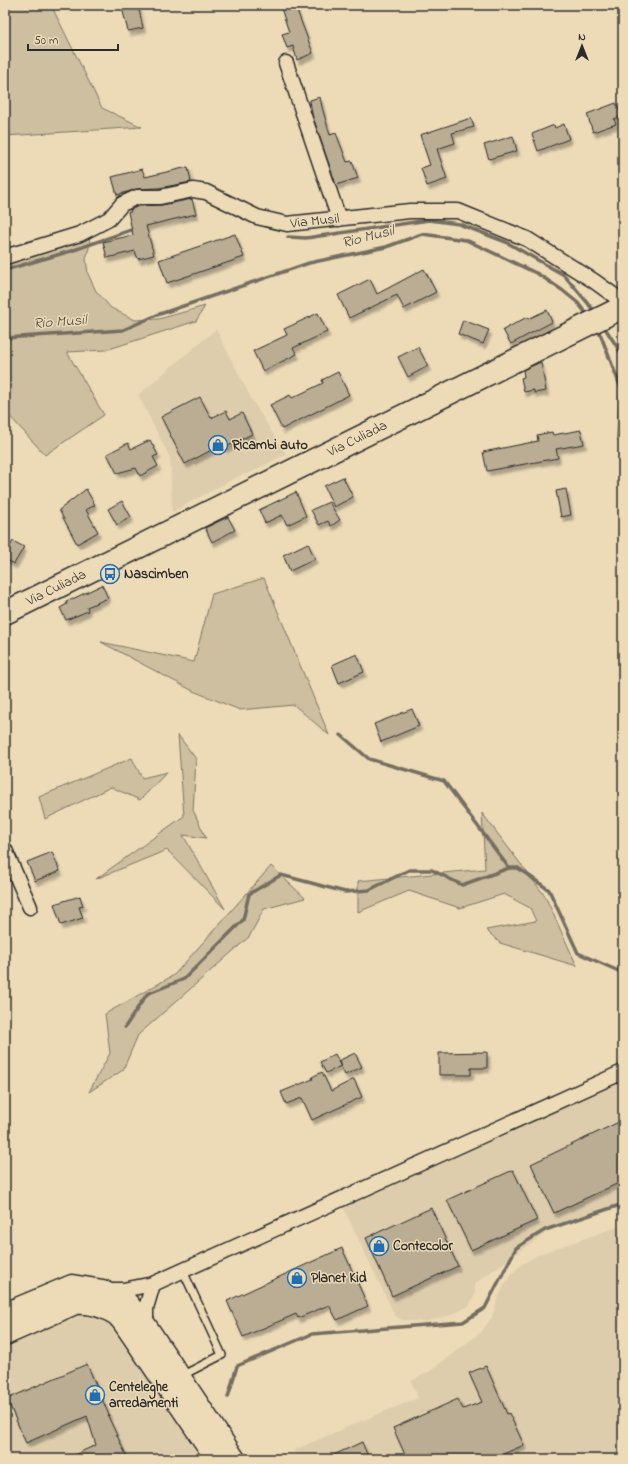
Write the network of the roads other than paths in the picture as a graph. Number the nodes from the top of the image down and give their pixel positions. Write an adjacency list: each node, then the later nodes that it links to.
1 (286, 63): 2 (street)
2 (339, 219): 3 (street, Via Musil); 4 (street, Via Musil)
3 (5, 257)
4 (620, 307): 5 (main road, Via Culiada)
5 (5, 613)
6 (5, 850): 7 (street)
7 (30, 907)
8 (623, 1072): 9 (street)
9 (183, 1271): 10 (street); 14 (lane)
10 (154, 1284): 11 (street); 13 (street)
11 (103, 1290): 12 (street); 13 (street)
12 (10, 1322): 14 (street)
13 (146, 1325): 14 (street)
14 (174, 1381): 15 (street)
15 (220, 1457)

